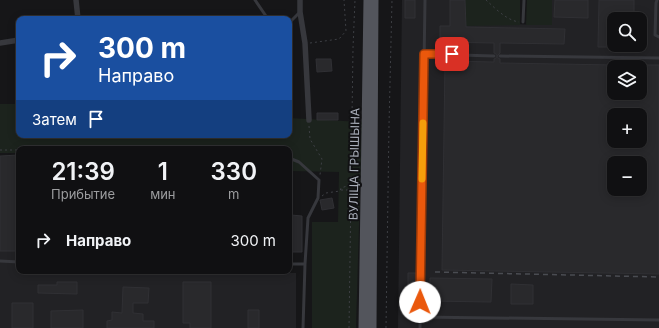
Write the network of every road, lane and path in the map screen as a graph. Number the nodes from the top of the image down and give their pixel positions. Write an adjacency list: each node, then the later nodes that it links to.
1 (76, 0): 14 (street)
2 (255, 0): 15 (lane)
3 (300, 0): 13 (street)
4 (344, 0): 21 (path)
5 (355, 0): 31 (path)
6 (368, 0): 43 (main road, ВУЛІЦА ГРЫШЫНА)
7 (374, 0): 44 (main road, ВУЛІЦА ГРЫШЫНА)
8 (392, 0): 45 (path)
9 (425, 0): 22 (lane)
10 (486, 0): 17 (path)
11 (524, 0): 17 (lane)
12 (657, 0): 18 (lane)
13 (300, 12): 16 (lane); 21 (street)
14 (78, 16)
15 (266, 16)
16 (292, 20)
17 (523, 22)
18 (659, 37)
19 (16, 40): 20 (street)
20 (0, 43)
21 (305, 43): 26 (street)
22 (424, 54): 23 (lane); 39 (lane)
23 (494, 56)
24 (500, 56): 25 (lane)
25 (659, 58)
26 (309, 120): 30 (path)
27 (0, 150): 28 (path)
28 (16, 150)
29 (292, 159): 30 (lane)
30 (319, 180): 34 (lane)
31 (351, 180): 32 (path); 33 (path)
32 (340, 190): 33 (path); 34 (path)
33 (351, 190): 42 (path)
34 (318, 198): 38 (lane)
35 (0, 262): 36 (lane)
36 (16, 262)
37 (292, 264): 38 (lane)
38 (305, 264): 41 (lane)
39 (420, 317): 40 (lane); 46 (lane)
40 (659, 320)
41 (303, 328)
42 (349, 328)
43 (364, 328)
44 (372, 328)
45 (386, 328)
46 (420, 328)

